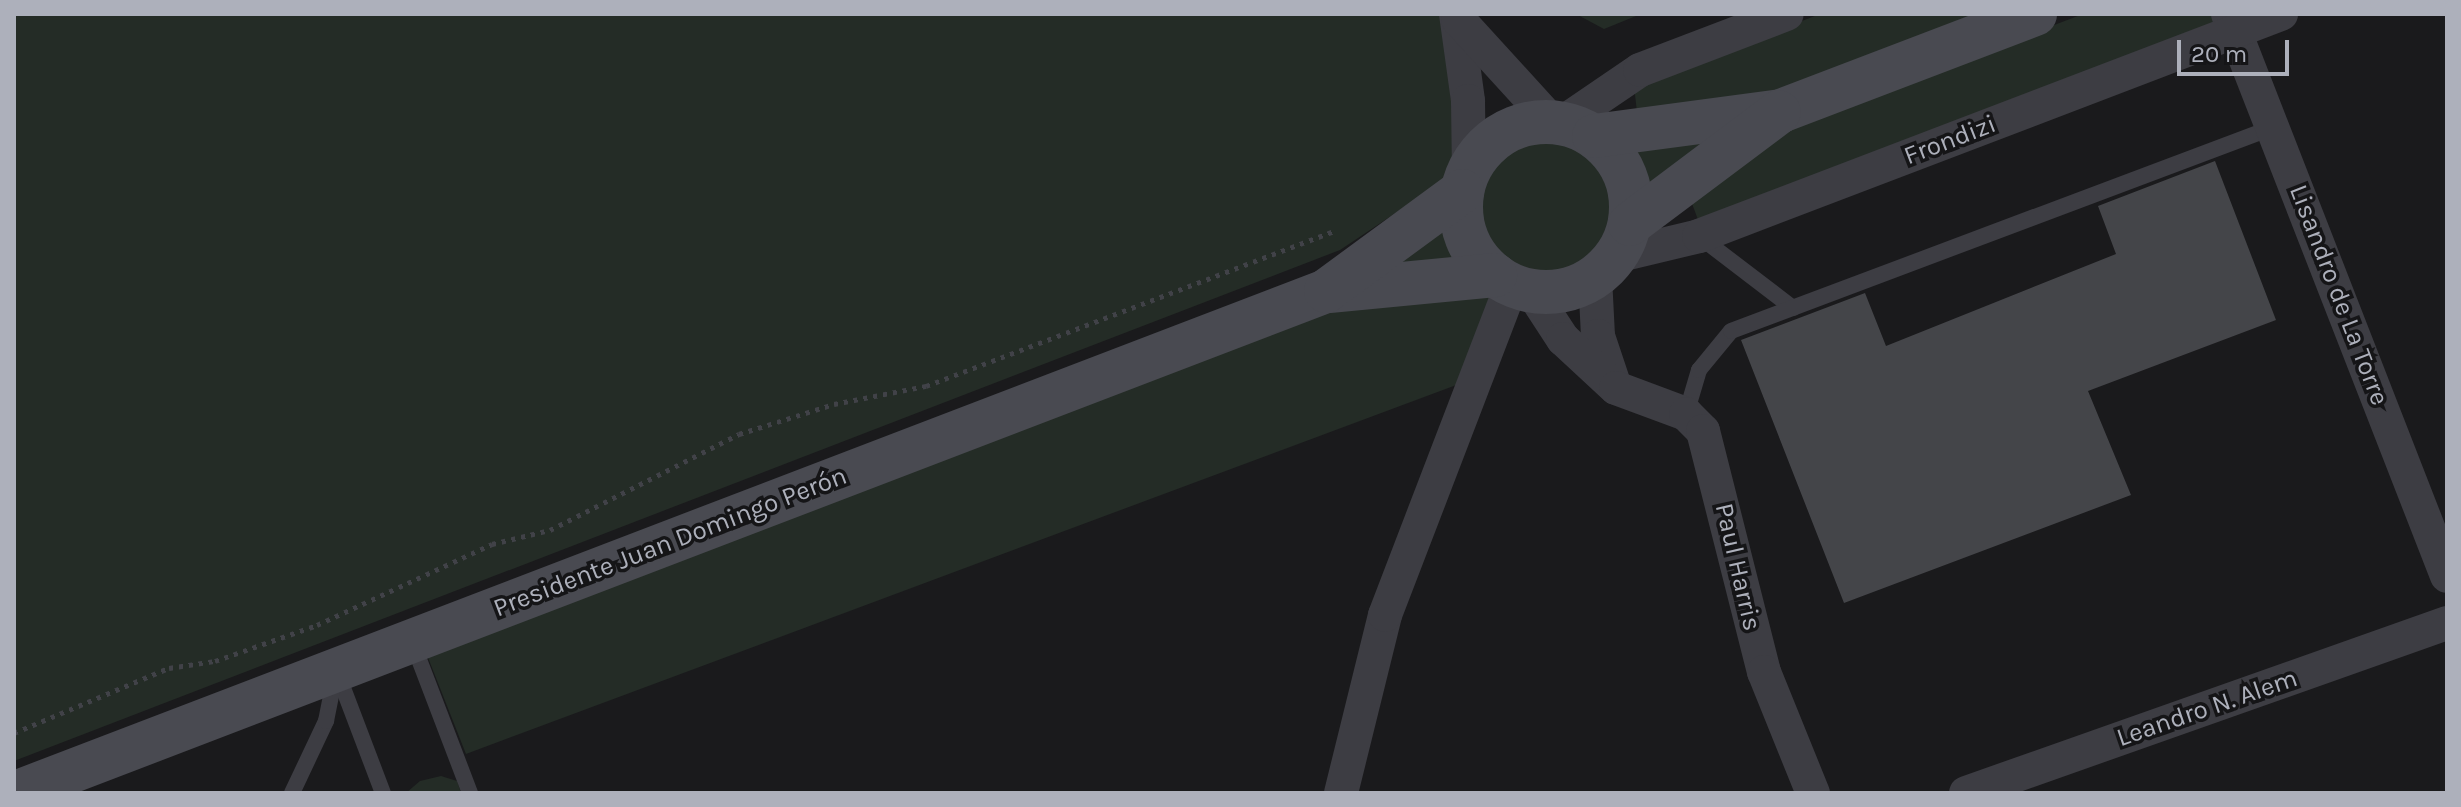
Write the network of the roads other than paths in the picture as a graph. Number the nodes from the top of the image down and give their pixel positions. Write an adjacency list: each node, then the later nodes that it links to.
1 (1787, 14): 7 (street)
2 (2035, 14): 6 (main road)
3 (2281, 14): 5 (street, Frondizi)
4 (1457, 17): 7 (street); 9 (street)
5 (2232, 23): 8 (street, Lisandro de La Torre); 10 (street, Frondizi)
6 (1781, 111): 7 (main road); 11 (main road)
7 (1569, 127): 9 (main road); 11 (main road)
8 (2274, 127): 14 (lane); 17 (street, Lisandro de La Torre)
9 (1466, 180): 12 (main road); 13 (main road, Presidente Juan Domingo Perón)
10 (1699, 236): 11 (street, Frondizi); 14 (lane)
11 (1614, 252): 12 (main road); 15 (street)
12 (1512, 283): 13 (main road, Presidente Juan Domingo Perón); 15 (street); 25 (street)
13 (1326, 291): 19 (main road, Presidente Juan Domingo Perón)
14 (1793, 308): 16 (lane)
15 (1616, 388): 16 (street)
16 (1686, 414): 26 (street, Paul Harris)
17 (2447, 576)
18 (2447, 623): 27 (street, Leandro N. Alem)
19 (412, 641): 20 (main road, Presidente Juan Domingo Perón); 24 (lane)
20 (336, 670): 21 (main road, Presidente Juan Domingo Perón); 22 (lane); 23 (lane)
21 (15, 793)
22 (292, 793)
23 (383, 793)
24 (470, 793)
25 (1341, 793)
26 (1813, 793)
27 (1966, 793)

